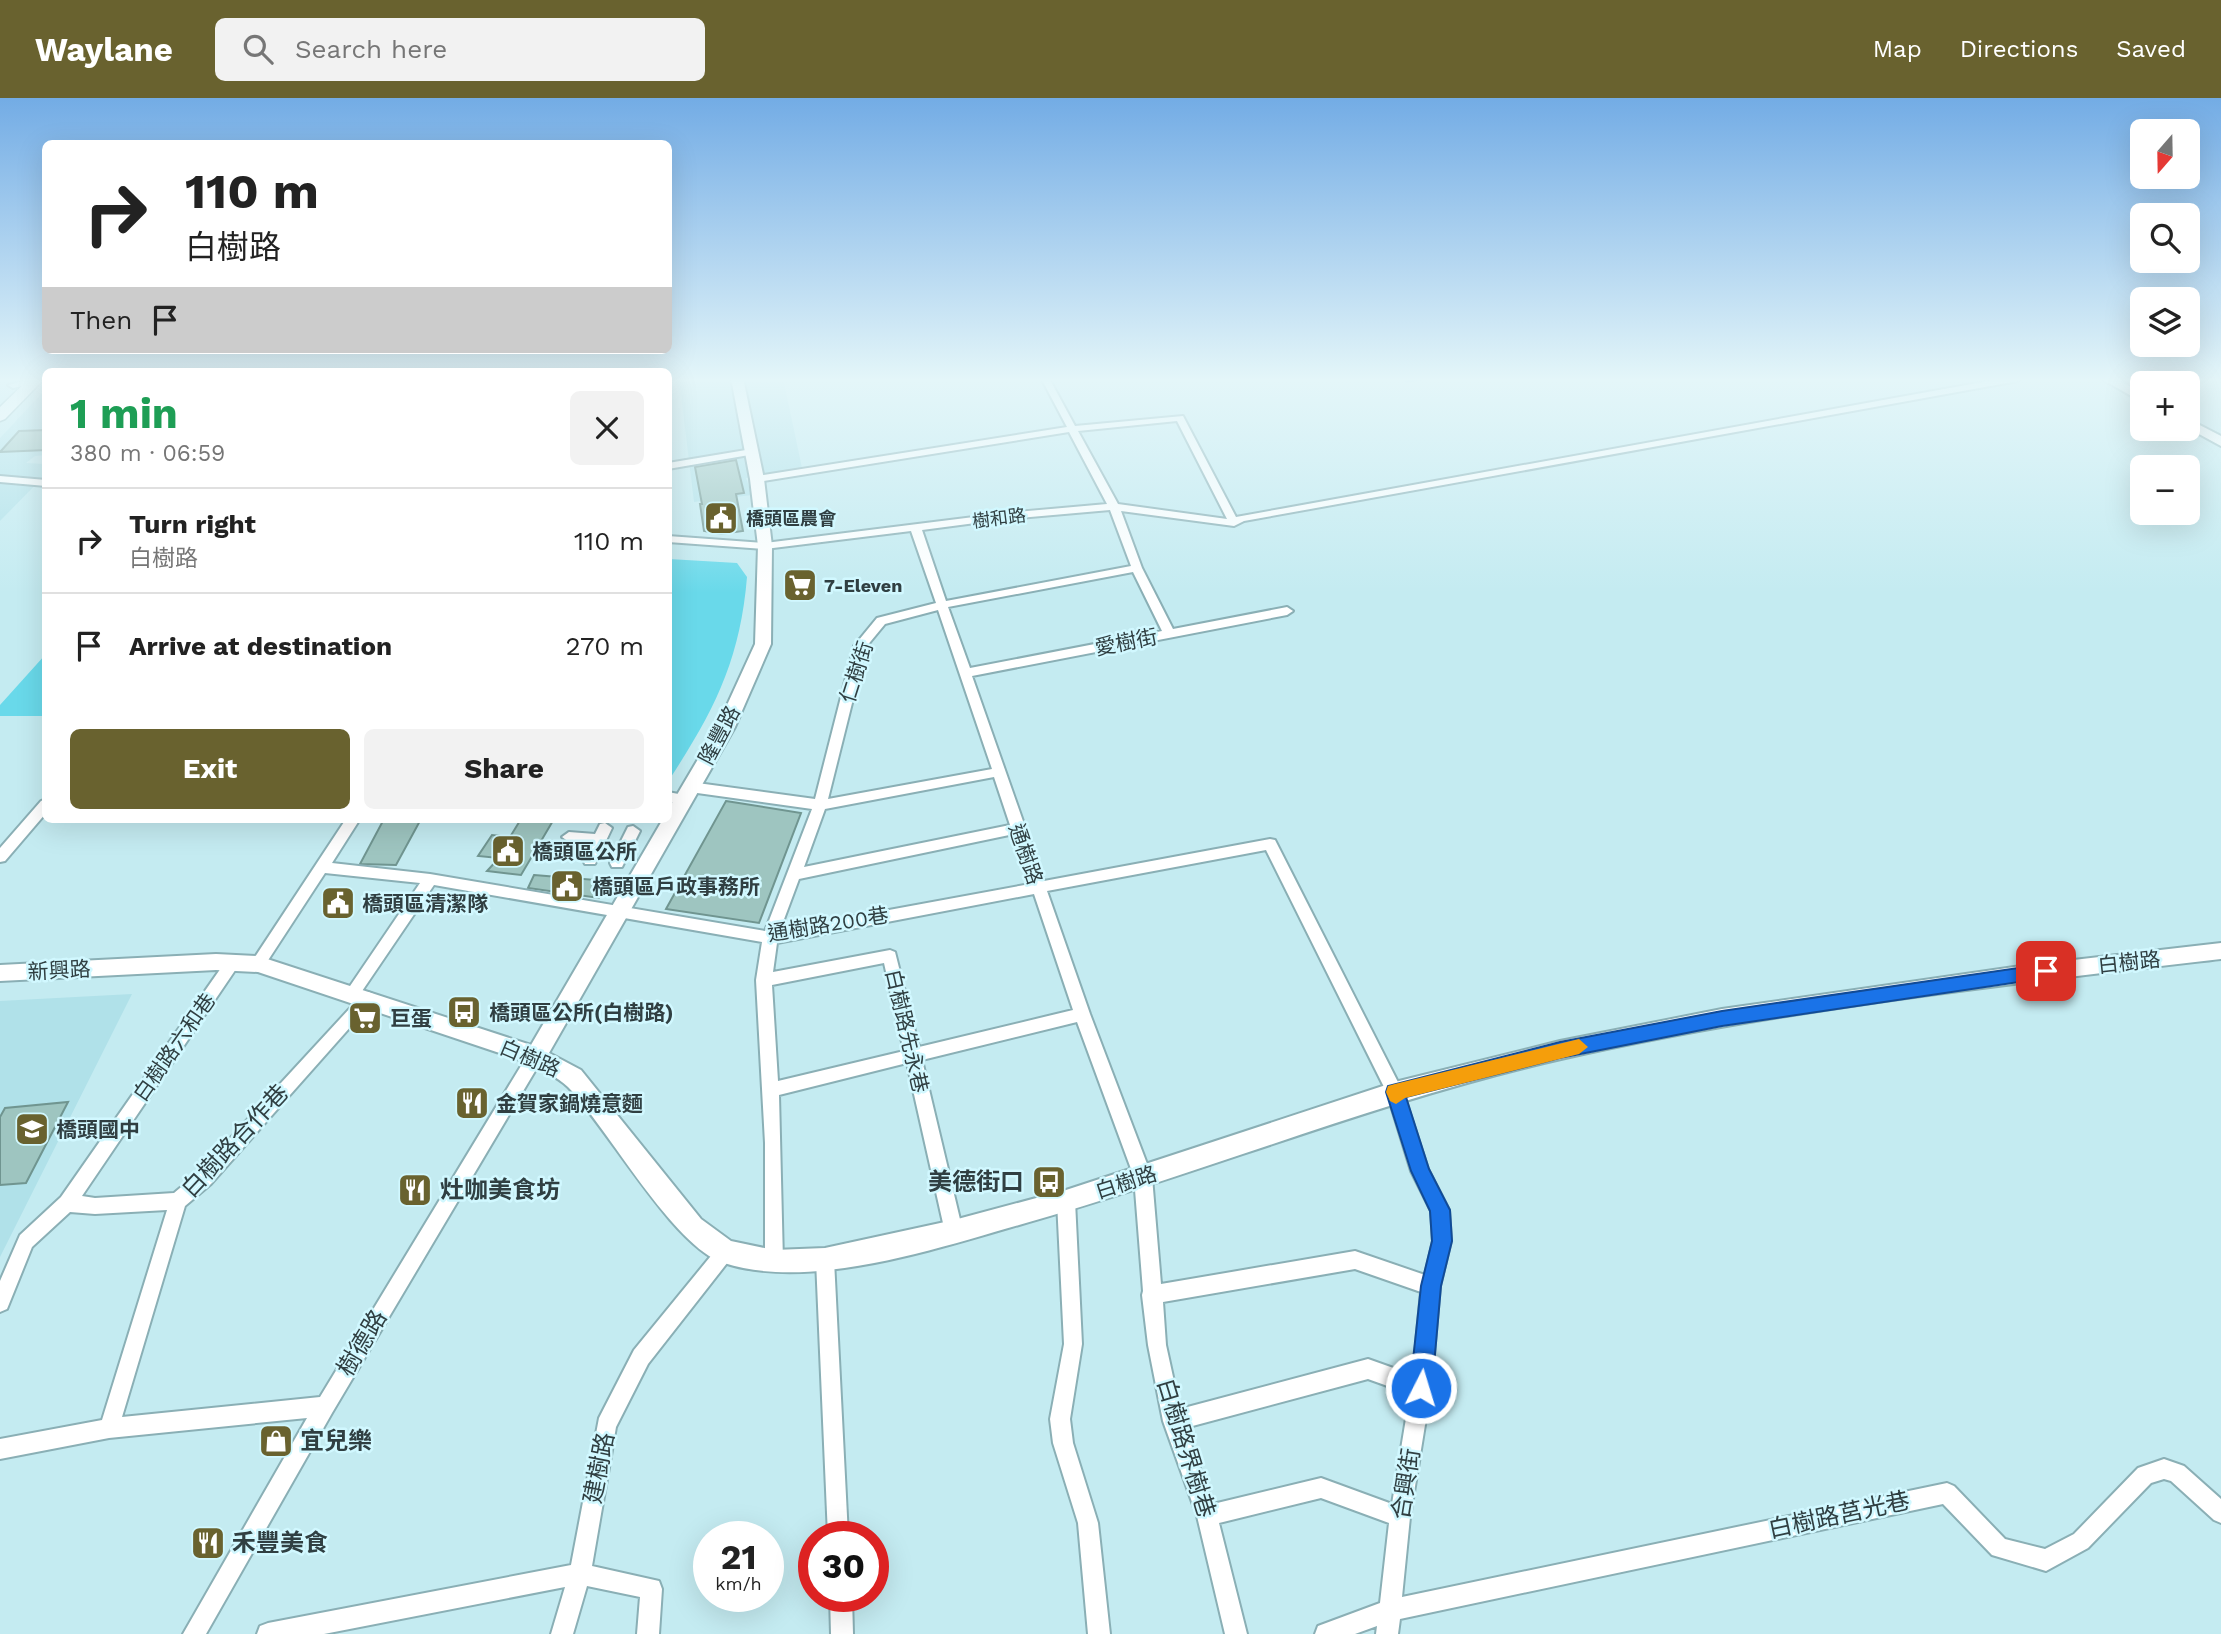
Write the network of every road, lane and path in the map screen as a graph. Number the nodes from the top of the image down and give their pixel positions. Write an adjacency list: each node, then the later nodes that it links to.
1 (942, 450): 8 (street)
2 (1084, 450): 10 (street)
3 (1196, 450): 11 (street)
4 (1617, 450): 11 (street)
5 (752, 452): 6 (street); 8 (street, 隆豐路)
6 (672, 465)
7 (0, 479): 9 (street)
8 (757, 479): 14 (street, 隆豐路)
9 (42, 483)
10 (1114, 507): 11 (street, 樹和路); 12 (street, 樹和路); 15 (street)
11 (1234, 523)
12 (916, 529): 14 (street, 樹和路); 16 (street, 通樹路)
13 (672, 539): 14 (street, 樹和路)
14 (765, 546): 21 (street, 隆豐路)
15 (1137, 568): 16 (street, 仁樹街); 18 (street)
16 (942, 605): 19 (street, 通樹路); 22 (street, 仁樹街)
17 (1287, 611): 18 (street, 愛樹街)
18 (1169, 634): 19 (street, 愛樹街)
19 (965, 673): 20 (street, 通樹路)
20 (999, 772): 22 (street); 27 (street, 通樹路)
21 (681, 794): 22 (street); 24 (street, 隆豐路)
22 (820, 805): 34 (street, 仁樹街)
23 (42, 809): 30 (street)
24 (672, 811)
25 (349, 823): 33 (street)
26 (666, 823): 37 (street, 隆豐路)
27 (1018, 828): 34 (street); 36 (street, 通樹路)
28 (633, 831): 32 (street)
29 (569, 837): 31 (street)
30 (0, 857)
31 (590, 860)
32 (617, 863)
33 (321, 867): 35 (street, 通樹路200巷); 41 (street)
34 (792, 875): 38 (street, 仁樹街)
35 (430, 878): 37 (street, 通樹路200巷); 45 (street, 白樹路合作巷)
36 (1037, 885): 38 (street, 通樹路200巷); 46 (street, 通樹路); 50 (street, 通樹路200巷)
37 (620, 910): 38 (street, 通樹路200巷); 48 (street, 隆豐路)
38 (770, 937): 44 (street, 仁樹街)
39 (2221, 951): 50 (street, 白樹路)
40 (233, 962): 41 (street, 白樹路); 42 (street, 白樹路); 54 (street, 白樹路六和巷)
41 (258, 964): 45 (street, 白樹路)
42 (117, 967): 43 (street, 新興路)
43 (0, 973)
44 (764, 980): 47 (street, 白樹路先永巷); 49 (street, 仁樹街)
45 (360, 995): 48 (street, 白樹路); 52 (street, 白樹路合作巷)
46 (1082, 1014): 47 (street); 51 (street, 通樹路)
47 (913, 1055): 49 (street); 55 (street, 白樹路先永巷)
48 (536, 1056): 56 (street, 白樹路); 63 (street, 樹德路)
49 (770, 1090): 58 (street, 仁樹街)
50 (1395, 1092): 51 (street, 白樹路); 59 (street, 合興街)
51 (1143, 1177): 53 (street, 白樹路); 60 (street, 白樹路界樹巷)
52 (178, 1201): 54 (street); 65 (street, 白樹路合作巷)
53 (1066, 1201): 55 (street, 白樹路); 79 (street)
54 (67, 1203): 61 (street, 白樹路六和巷)
55 (954, 1232): 57 (street, 白樹路)
56 (725, 1252): 58 (street, 白樹路); 71 (street, 建樹路)
57 (825, 1260): 58 (street, 白樹路); 70 (street)
58 (774, 1262)
59 (1431, 1286): 60 (street); 62 (street, 合興街)
60 (1151, 1295): 64 (street, 白樹路界樹巷)
61 (0, 1303)
62 (1421, 1388): 64 (street); 69 (street, 合興街)
63 (324, 1406): 65 (street); 74 (street, 樹德路)
64 (1173, 1421): 68 (street, 白樹路界樹巷)
65 (109, 1428): 66 (street)
66 (0, 1449)
67 (2221, 1513): 72 (street, 白樹路莒光巷)
68 (1207, 1516): 69 (street); 80 (street, 白樹路界樹巷)
69 (1400, 1517): 72 (street, 合興街)
70 (837, 1521)
71 (580, 1574): 75 (street); 76 (street, 建樹路); 77 (street)
72 (1390, 1610): 81 (street); 82 (street, 合興街)
73 (841, 1612): 78 (street)
74 (194, 1634)
75 (268, 1634)
76 (562, 1634)
77 (648, 1634)
78 (842, 1634)
79 (1098, 1634)
80 (1236, 1634)
81 (1326, 1634)
82 (1387, 1634)

